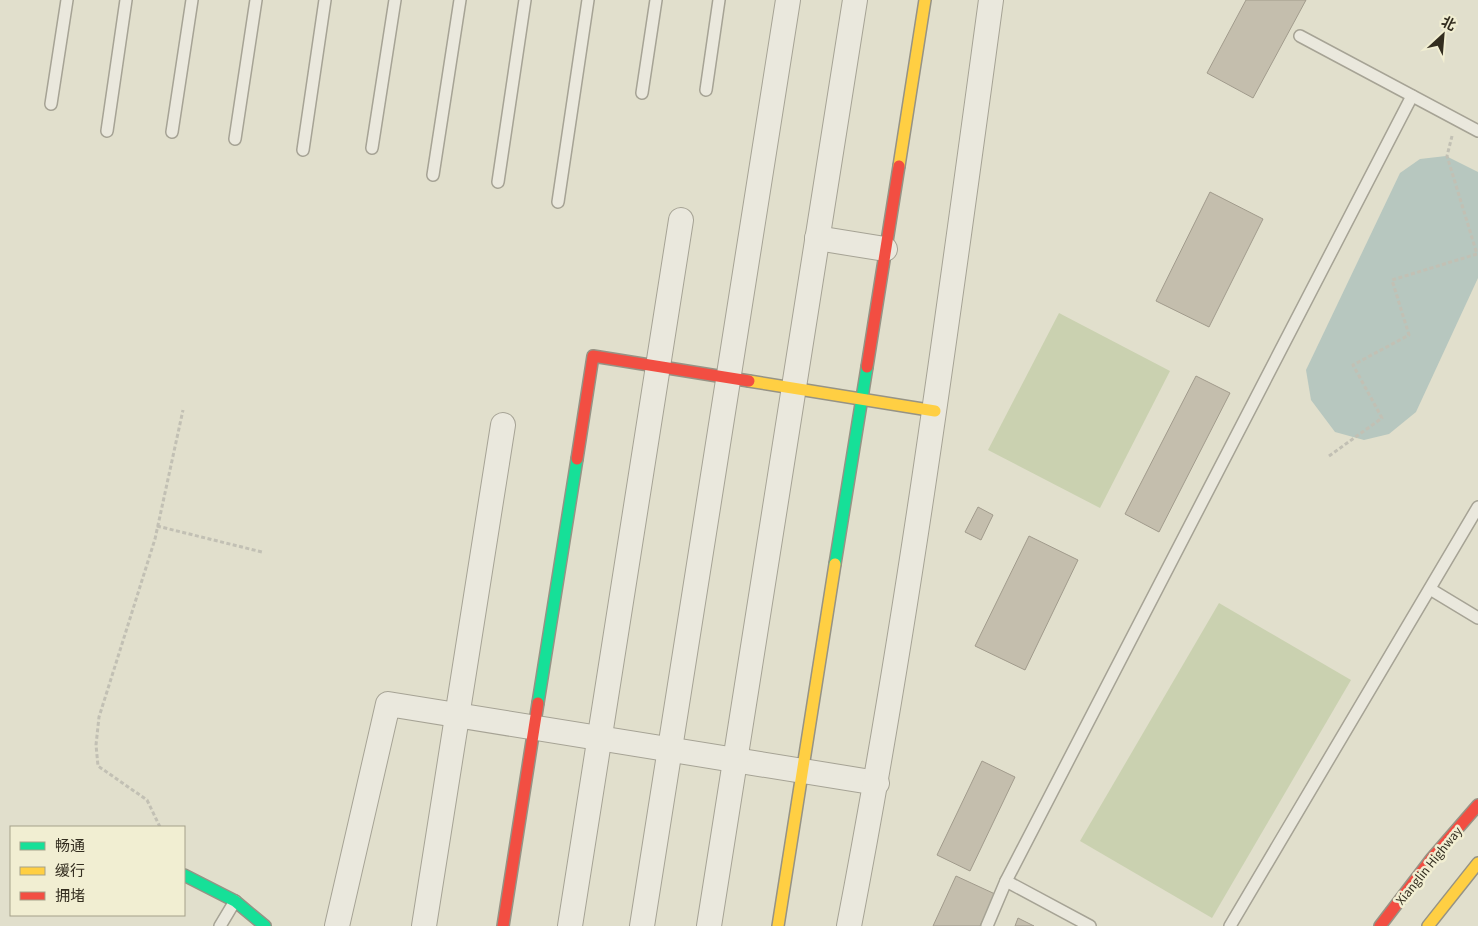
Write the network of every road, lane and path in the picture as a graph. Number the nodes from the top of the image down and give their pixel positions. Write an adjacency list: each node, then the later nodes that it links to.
1 (67, 0): 20 (lane)
2 (126, 0): 21 (lane)
3 (192, 0): 23 (lane)
4 (256, 0): 24 (lane)
5 (325, 0): 26 (lane)
6 (395, 0): 25 (lane)
7 (460, 0): 28 (lane)
8 (525, 0): 29 (lane)
9 (588, 0): 30 (lane)
10 (656, 0): 18 (lane)
11 (719, 0): 17 (lane)
12 (788, 0): 35 (street)
13 (855, 0): 32 (street)
14 (924, 0): 33 (main road)
15 (991, 0): 39 (street)
16 (1300, 36): 19 (lane)
17 (706, 90)
18 (642, 93)
19 (1412, 96): 22 (lane); 58 (lane)
20 (52, 104)
21 (106, 130)
22 (1478, 131)
23 (172, 132)
24 (235, 139)
25 (372, 148)
26 (303, 150)
27 (1447, 156): 41 (path)
28 (433, 175)
29 (498, 182)
30 (558, 202)
31 (681, 220): 34 (street)
32 (817, 238): 33 (street); 36 (street)
33 (885, 249): 37 (main road)
34 (658, 366): 35 (main road); 48 (main road); 49 (street)
35 (729, 378): 36 (main road); 50 (street)
36 (794, 388): 37 (main road); 51 (street)
37 (862, 399): 39 (main road); 52 (main road)
38 (183, 410): 43 (path)
39 (935, 411): 53 (street)
40 (503, 425): 47 (street)
41 (1329, 456)
42 (1478, 507): 45 (lane)
43 (157, 526): 44 (path); 55 (path)
44 (262, 552)
45 (1430, 589): 46 (lane); 72 (lane)
46 (1478, 618)
47 (457, 715): 48 (street); 62 (street); 63 (street)
48 (535, 728): 49 (street); 64 (main road)
49 (599, 738): 50 (street); 65 (street)
50 (670, 750): 51 (street); 66 (street)
51 (735, 760): 52 (street); 67 (street)
52 (802, 771): 53 (street); 68 (main road)
53 (876, 783): 69 (street)
54 (1478, 805): 73 (main road, Xianglin Highway)
55 (160, 826)
56 (1478, 863): 74 (main road)
57 (185, 876): 59 (main road)
58 (1006, 881): 70 (lane); 71 (lane)
59 (235, 901): 60 (lane); 61 (main road)
60 (220, 926)
61 (265, 926)
62 (337, 926)
63 (424, 926)
64 (503, 926)
65 (570, 926)
66 (642, 926)
67 (709, 926)
68 (778, 926)
69 (849, 926)
70 (987, 926)
71 (1090, 926)
72 (1230, 926)
73 (1380, 926)
74 (1428, 926)

